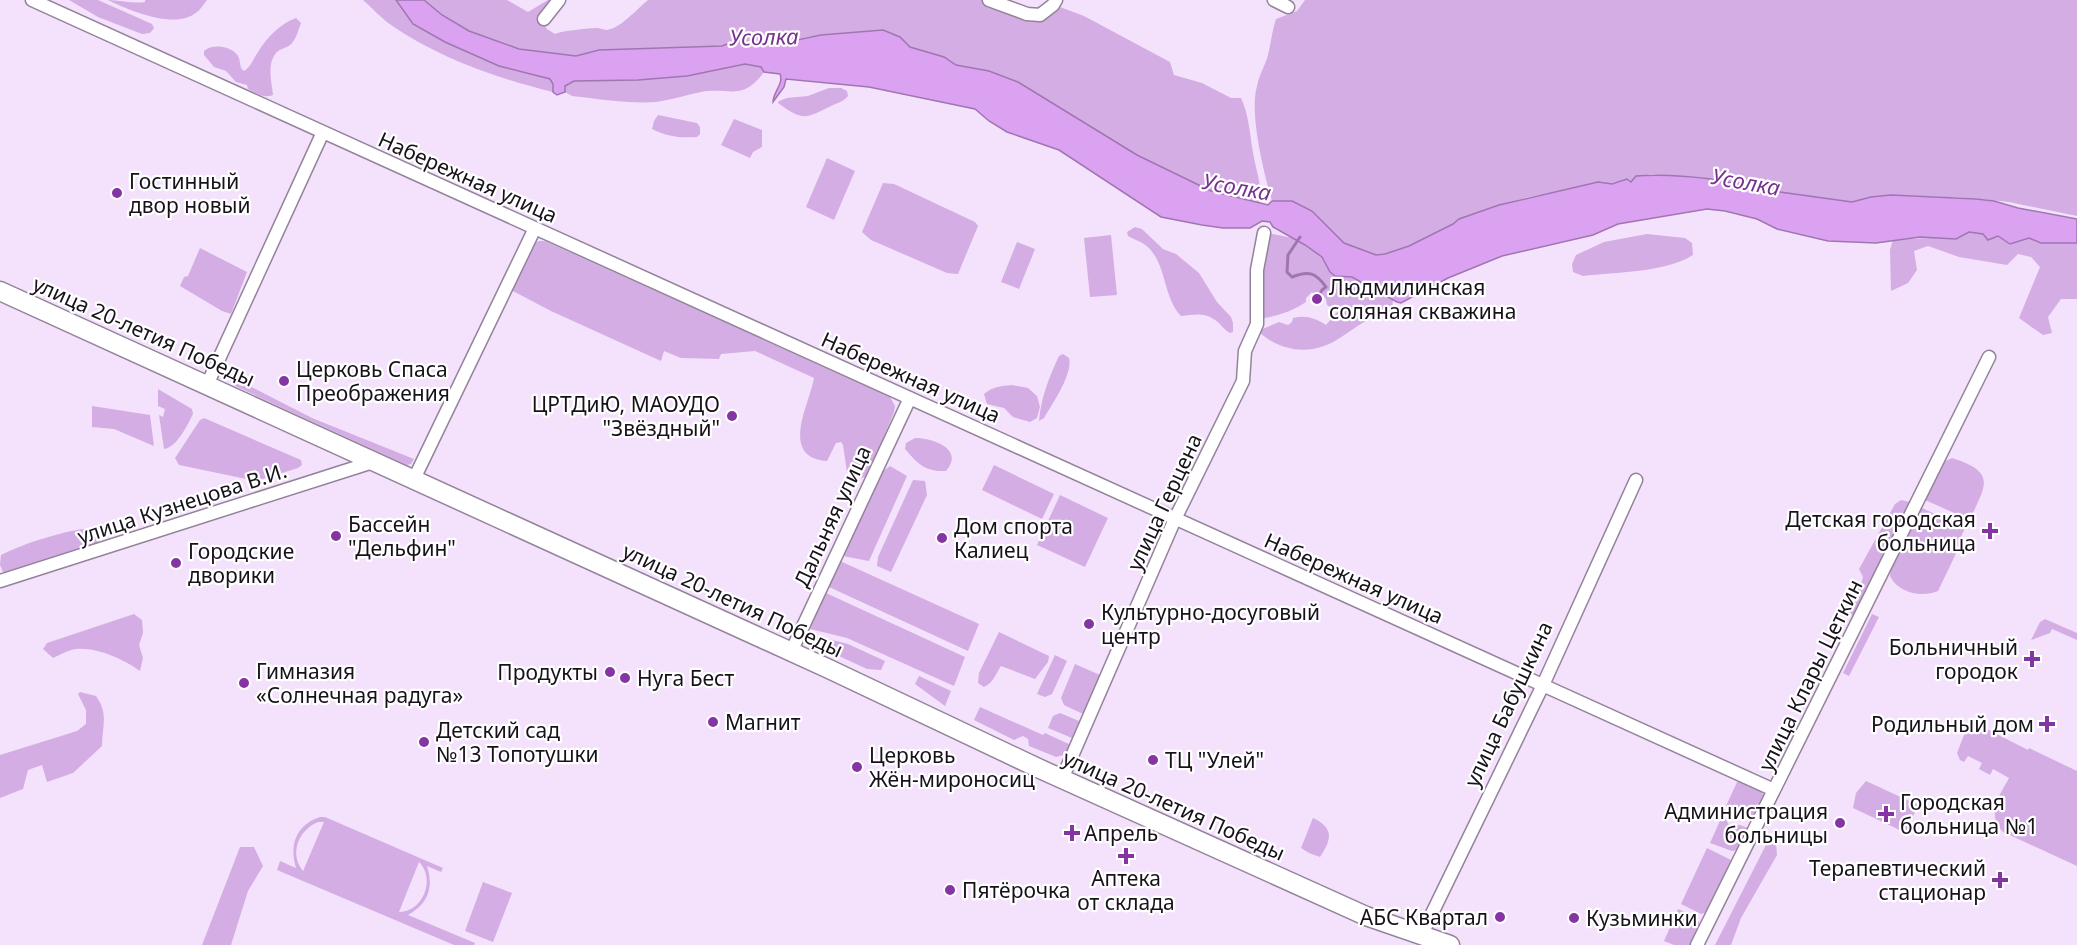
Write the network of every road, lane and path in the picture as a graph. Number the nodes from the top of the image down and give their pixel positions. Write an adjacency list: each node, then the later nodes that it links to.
1 (32, 0): 8 (street, Набережная улица)
2 (559, 0): 7 (street)
3 (989, 0): 5 (street)
4 (1274, 0): 6 (street)
5 (1054, 3)
6 (1288, 7)
7 (544, 19)
8 (323, 132): 9 (street, Набережная улица); 13 (street)
9 (535, 228): 14 (street, Набережная улица); 16 (street)
10 (1264, 233): 18 (street, улица Герцена)
11 (0, 291): 13 (street, улица 20-летия Победы)
12 (1989, 357): 23 (street, улица Клары Цеткин)
13 (207, 385): 15 (street, улица 20-летия Победы)
14 (910, 398): 18 (street, Набережная улица); 20 (street, Дальняя улица)
15 (375, 461): 16 (street, улица 20-летия Победы); 19 (street, улица Кузнецова В.И.)
16 (414, 479): 20 (street, улица 20-летия Победы)
17 (1636, 480): 21 (street, улица Бабушкина)
18 (1175, 519): 21 (street, Набережная улица); 22 (street, улица Герцена)
19 (0, 581)
20 (790, 652): 22 (street, улица 20-летия Победы)
21 (1543, 686): 23 (street, Набережная улица); 24 (street, улица Бабушкина)
22 (1062, 779): 24 (street, улица 20-летия Победы)
23 (1774, 790): 26 (street, улица Клары Цеткин)
24 (1419, 940): 25 (street, улица 20-летия Победы)
25 (1450, 945)
26 (1697, 945)

